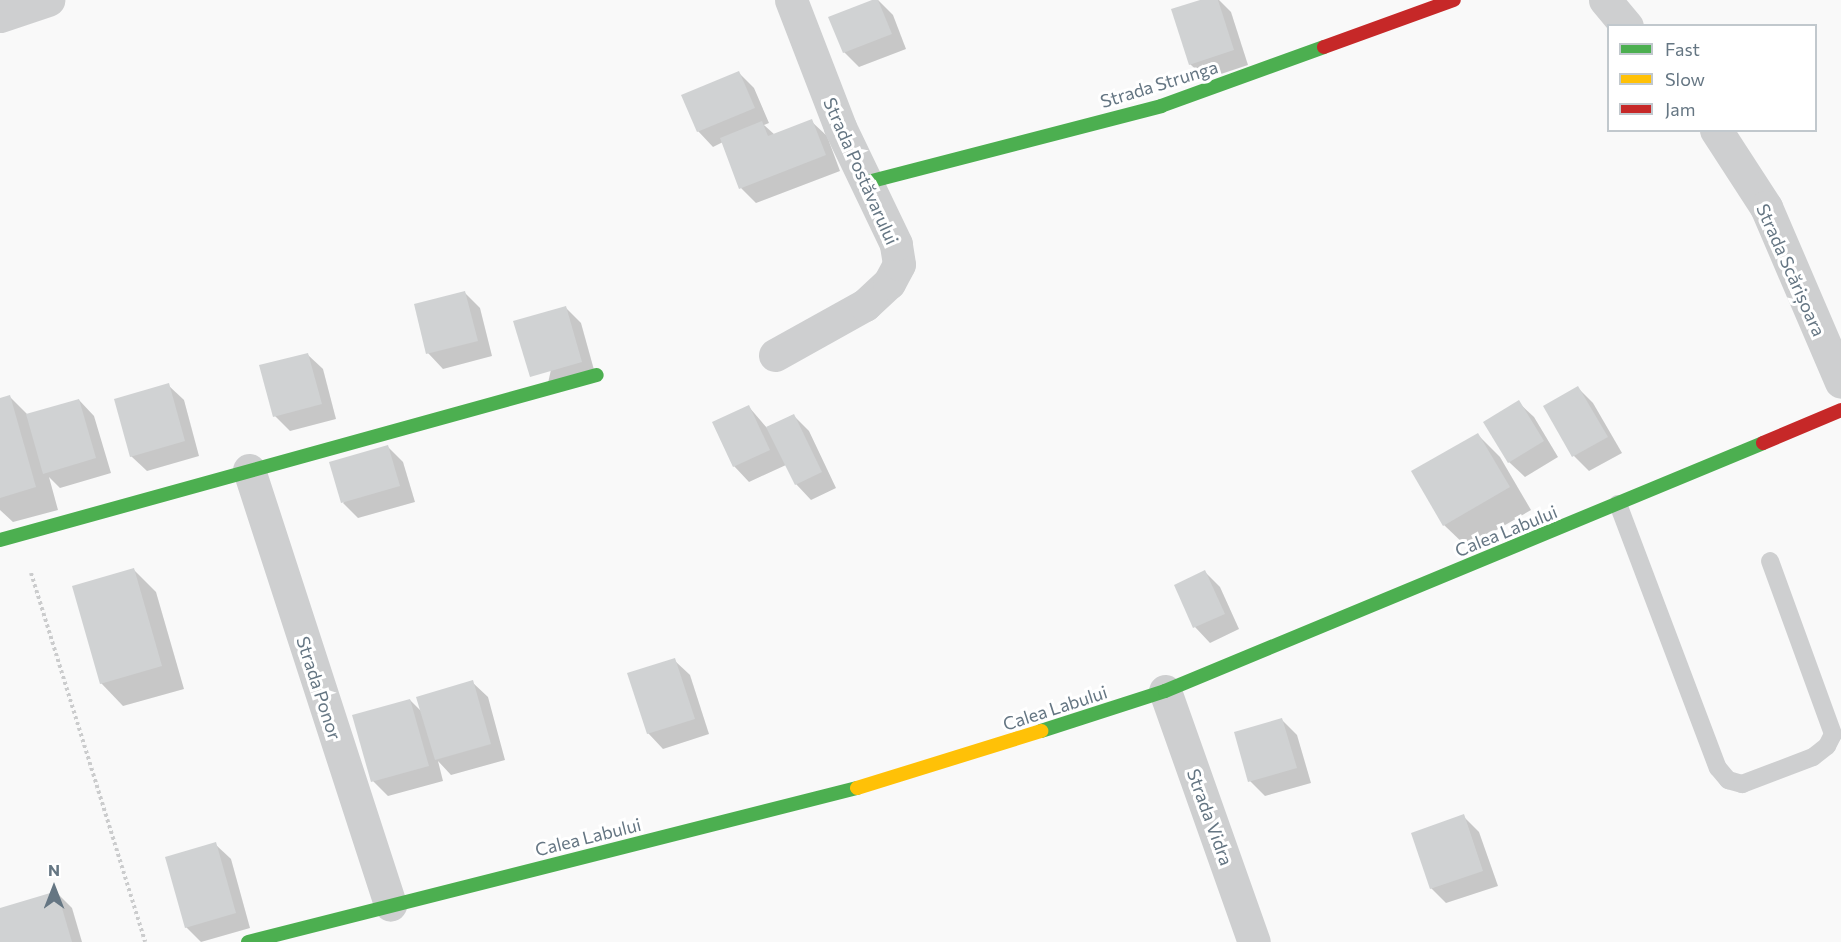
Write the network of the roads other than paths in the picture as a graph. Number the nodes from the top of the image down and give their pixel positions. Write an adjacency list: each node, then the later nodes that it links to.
1 (48, 0): 5 (street)
2 (791, 0): 8 (street, Strada Postăvarului)
3 (1454, 0): 8 (street, Strada Strunga)
4 (1605, 0): 6 (street)
5 (0, 16)
6 (1625, 24)
7 (1717, 132): 11 (street, Strada Scărișoara)
8 (868, 182): 9 (street, Strada Postăvarului)
9 (775, 355)
10 (597, 375): 13 (street)
11 (1841, 382)
12 (1841, 410): 14 (street, Calea Labului)
13 (249, 470): 15 (street); 18 (street, Strada Ponor)
14 (1618, 504): 16 (lane); 17 (street, Calea Labului)
15 (0, 540)
16 (1770, 561)
17 (1165, 691): 18 (street, Calea Labului); 21 (street, Strada Vidra)
18 (390, 905): 19 (street, Calea Labului)
19 (296, 935): 20 (street, Calea Labului)
20 (248, 942)
21 (1254, 942)

